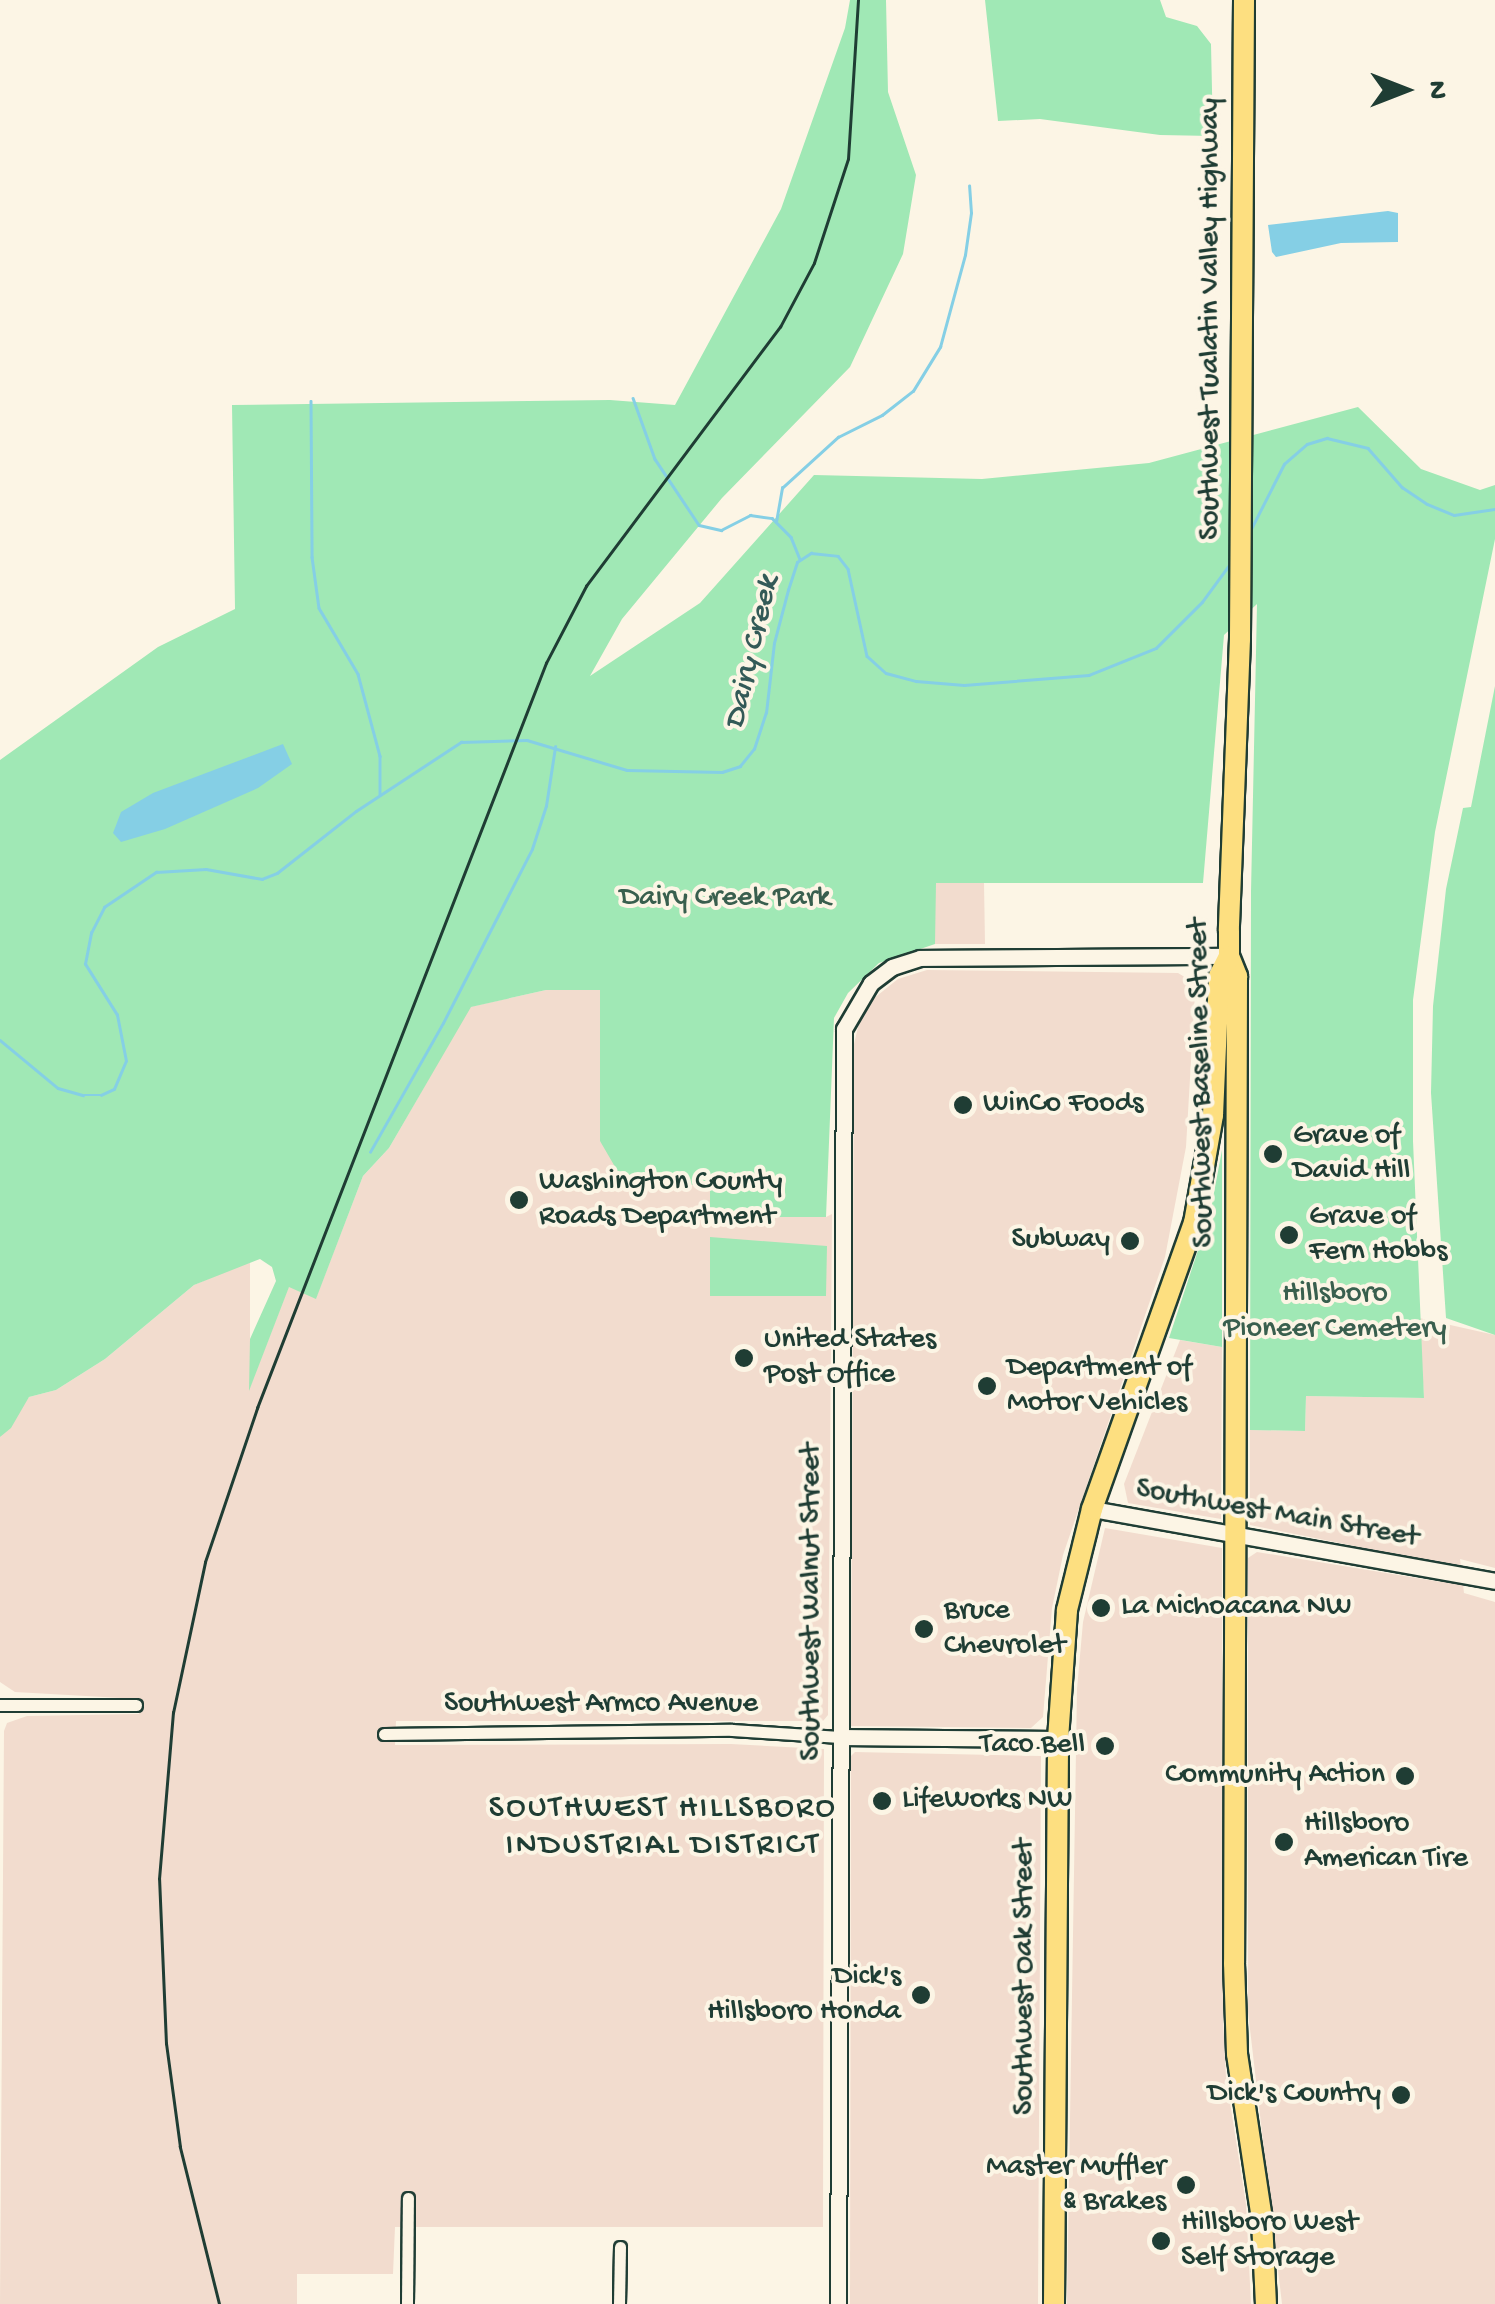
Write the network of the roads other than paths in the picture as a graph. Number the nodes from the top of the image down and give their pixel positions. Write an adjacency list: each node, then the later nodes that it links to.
1 (1244, 0): 2 (highway, Southwest Tualatin Valley Highway)
2 (1240, 638): 3 (highway, Southwest Baseline Street)
3 (1230, 956): 4 (highway, Southwest Oak Street); 5 (highway, Southwest Baseline Street); 10 (street, Southwest Walnut Street)
4 (1092, 1509): 5 (street, Southwest Main Street); 11 (highway, Southwest Oak Street)
5 (1236, 1536): 6 (street, Southwest Main Street); 18 (highway, Southwest Baseline Street)
6 (1495, 1582)
7 (0, 1705): 8 (street)
8 (136, 1705)
9 (384, 1734): 10 (street, Southwest Armco Avenue)
10 (840, 1736): 11 (street, Southwest Armco Avenue); 16 (street, Southwest Walnut Street)
11 (1058, 1740): 17 (highway, Southwest Oak Street)
12 (408, 2198): 14 (street)
13 (620, 2247): 15 (street)
14 (407, 2304)
15 (620, 2304)
16 (838, 2304)
17 (1054, 2304)
18 (1266, 2304)

